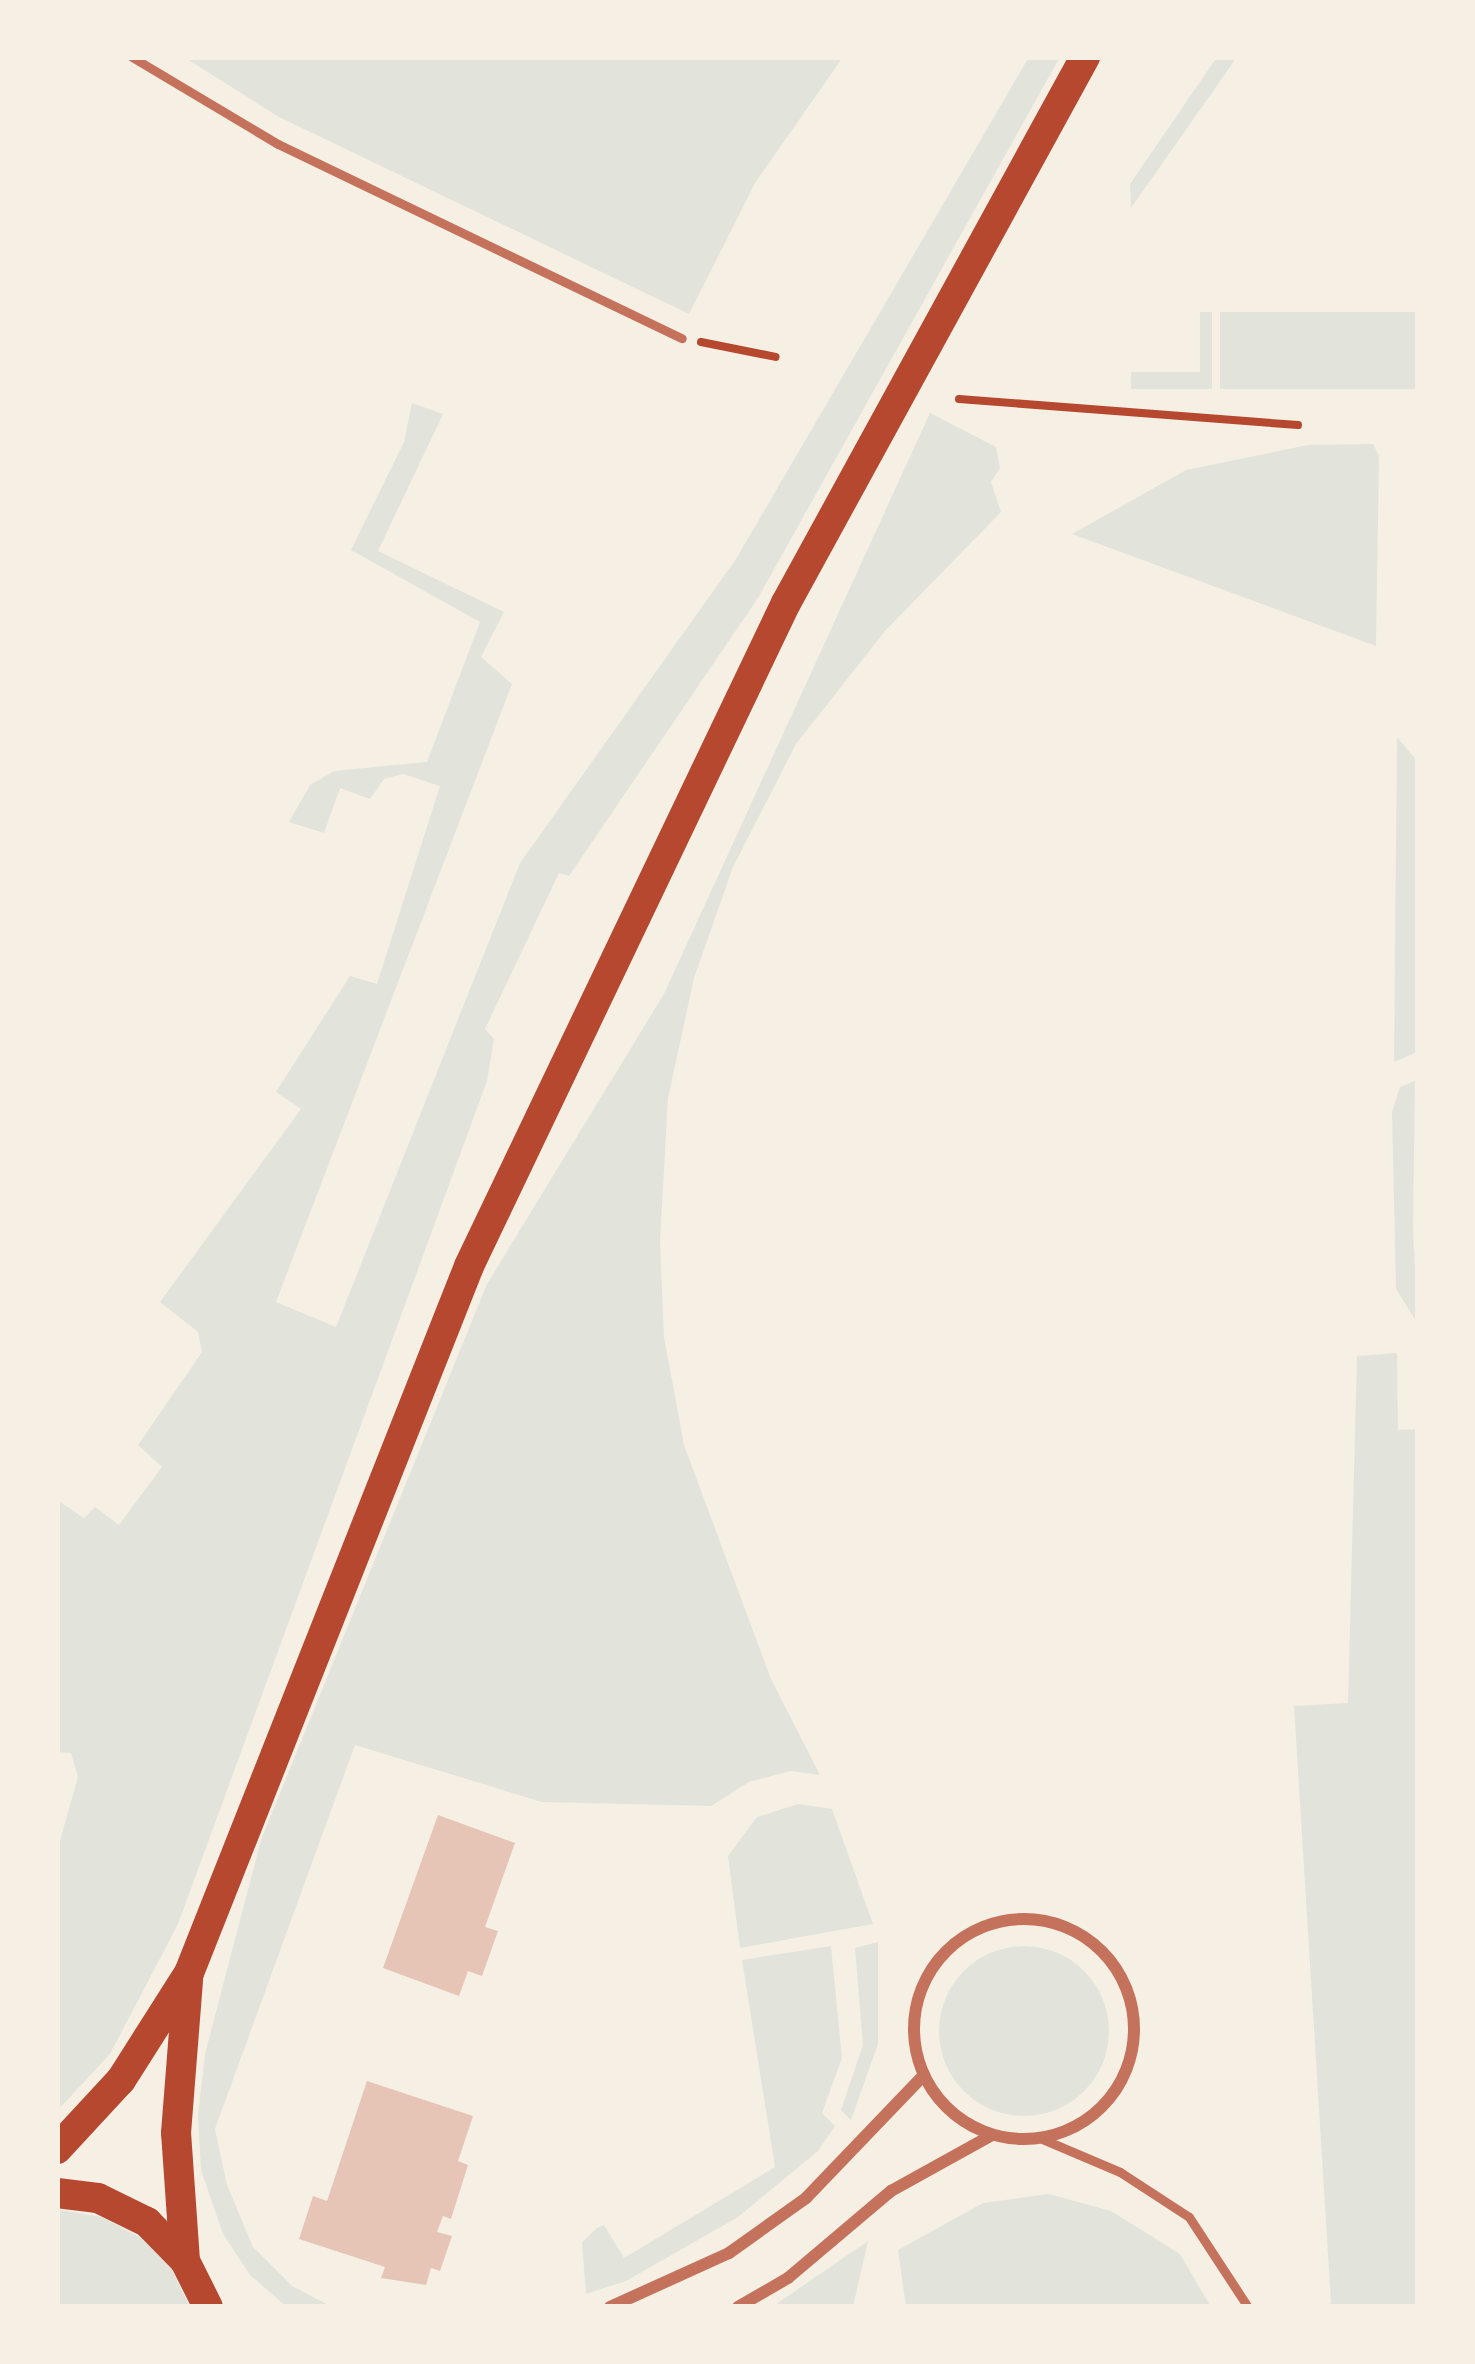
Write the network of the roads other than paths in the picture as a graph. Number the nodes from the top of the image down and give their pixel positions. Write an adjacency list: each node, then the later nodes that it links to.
1 (132, 57): 3 (lane)
2 (1085, 57): 4 (main road)
3 (682, 338)
4 (189, 1973): 8 (main road); 10 (main road)
5 (923, 2076): 6 (street); 7 (street); 12 (street)
6 (992, 2135): 7 (street); 13 (street)
7 (1040, 2138): 14 (lane)
8 (57, 2149)
9 (57, 2193): 10 (main road)
10 (185, 2260): 11 (main road)
11 (208, 2307)
12 (610, 2307)
13 (738, 2307)
14 (1248, 2307)

